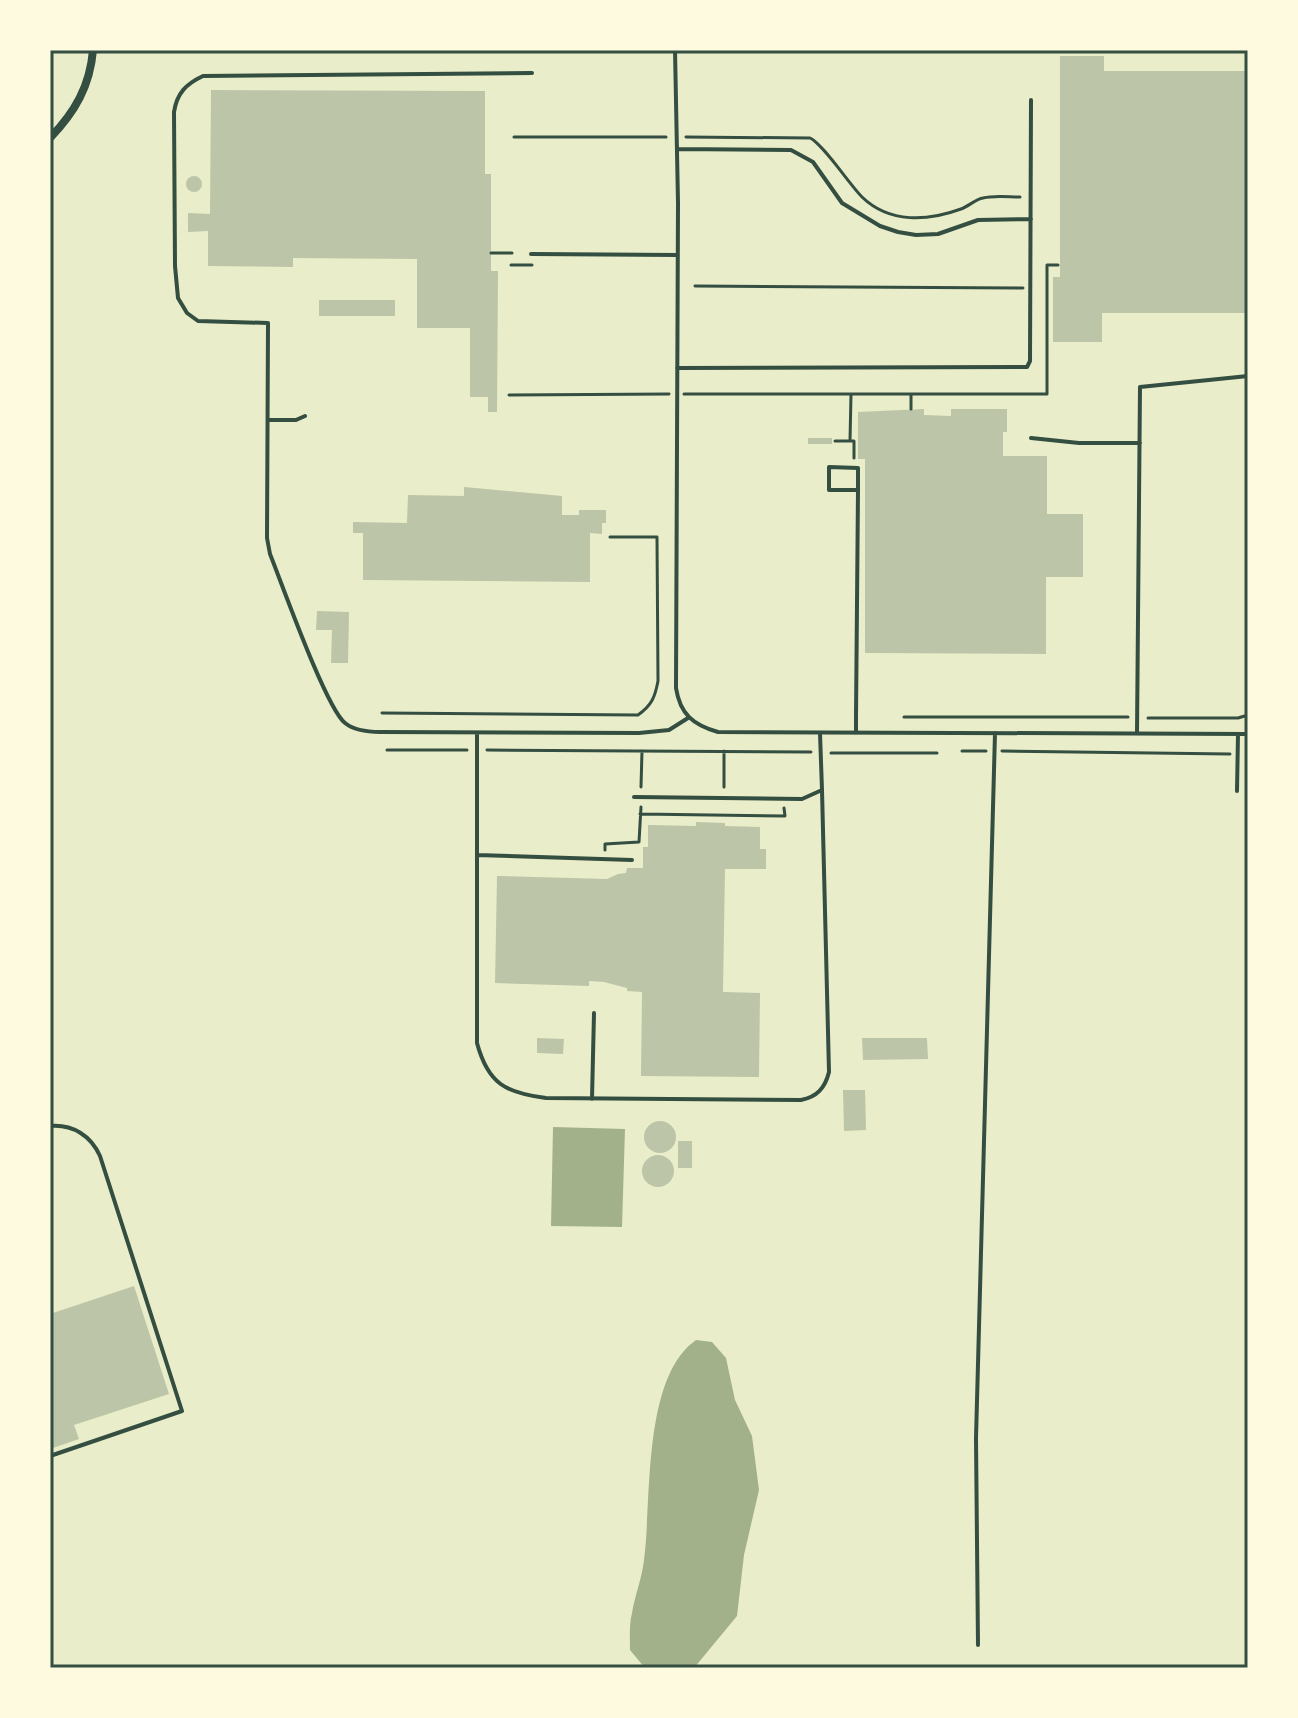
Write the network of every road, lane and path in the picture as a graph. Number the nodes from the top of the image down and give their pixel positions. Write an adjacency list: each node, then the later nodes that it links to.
1 (93, 50): 7 (street)
2 (677, 51): 6 (lane)
3 (532, 73): 27 (lane)
4 (1031, 100): 9 (lane)
5 (514, 137): 6 (path)
6 (677, 137): 8 (lane); 9 (path)
7 (50, 138)
8 (678, 149): 10 (lane); 14 (lane)
9 (1031, 197): 10 (lane)
10 (1031, 219): 17 (lane)
11 (491, 253): 12 (path)
12 (512, 253)
13 (531, 254): 14 (lane)
14 (678, 255): 19 (lane)
15 (1058, 265): 18 (path)
16 (695, 286): 17 (path)
17 (1031, 288): 18 (path); 19 (lane)
18 (1047, 288): 23 (path)
19 (677, 368): 21 (lane)
20 (1248, 376): 31 (lane)
21 (677, 394): 22 (path); 24 (path); 38 (lane)
22 (851, 394): 23 (path); 30 (path)
23 (911, 394): 25 (path)
24 (509, 395)
25 (911, 409)
26 (305, 416): 27 (lane)
27 (268, 420): 40 (lane)
28 (1031, 438): 31 (lane)
29 (835, 441): 30 (path)
30 (850, 441): 32 (path)
31 (1140, 443): 39 (lane)
32 (854, 468): 33 (lane); 33 (lane)
33 (858, 490): 42 (lane)
34 (610, 537): 35 (path)
35 (382, 713)
36 (1248, 715): 39 (path)
37 (904, 717): 39 (path)
38 (688, 718): 40 (lane); 41 (lane)
39 (1137, 718): 44 (lane)
40 (477, 733): 48 (lane)
41 (820, 733): 42 (lane); 53 (lane)
42 (856, 733): 43 (lane)
43 (995, 733): 44 (lane); 52 (lane)
44 (1137, 733): 45 (lane)
45 (1238, 734): 46 (lane); 55 (lane)
46 (1248, 734)
47 (387, 750): 48 (path)
48 (477, 750): 49 (path); 64 (lane)
49 (642, 751): 50 (path); 59 (path)
50 (724, 751): 53 (path); 60 (path)
51 (962, 751): 52 (path)
52 (995, 751): 55 (path); 71 (lane)
53 (821, 753): 54 (path); 56 (lane)
54 (937, 753)
55 (1238, 754): 57 (lane)
56 (822, 790): 61 (lane); 68 (lane)
57 (1237, 791)
58 (634, 797): 59 (lane)
59 (641, 797): 60 (lane); 62 (path)
60 (724, 797): 61 (lane); 63 (path)
61 (784, 799): 63 (path)
62 (640, 814): 63 (path); 65 (path)
63 (724, 815)
64 (477, 855): 65 (lane); 68 (lane)
65 (605, 859): 66 (lane)
66 (632, 860)
67 (594, 1013): 68 (lane)
68 (592, 1099)
69 (50, 1126): 70 (lane)
70 (50, 1456)
71 (978, 1645)

